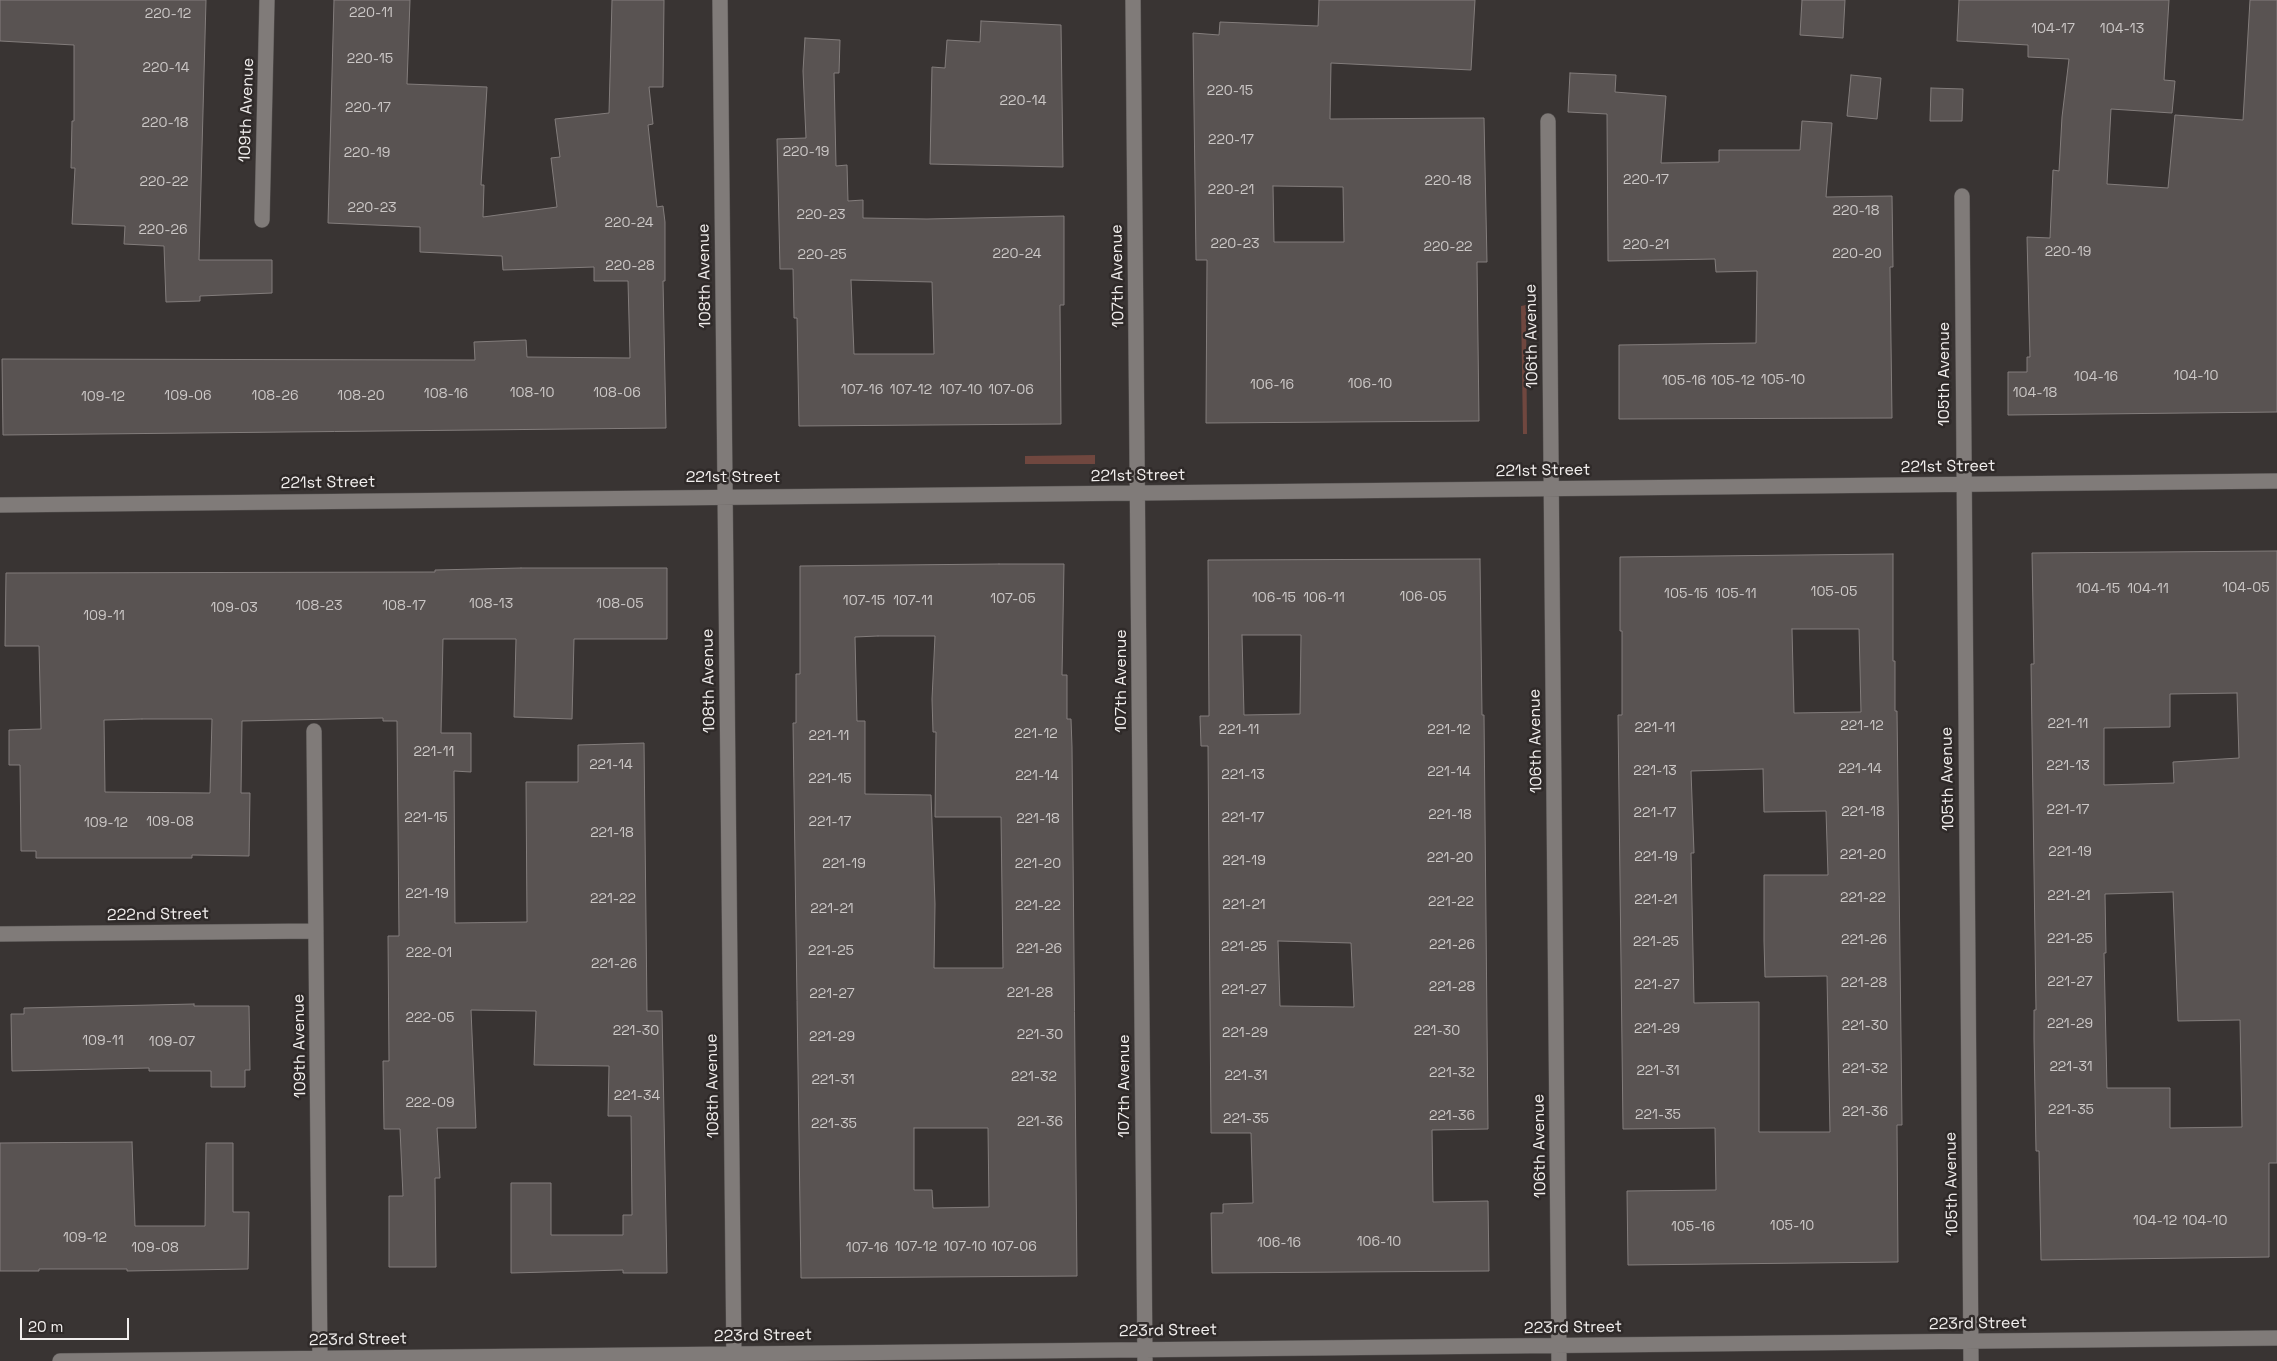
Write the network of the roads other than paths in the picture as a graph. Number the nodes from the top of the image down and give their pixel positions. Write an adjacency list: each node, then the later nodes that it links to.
1 (268, 0): 6 (street, 109th Avenue)
2 (720, 0): 11 (street, 108th Avenue)
3 (1133, 0): 10 (street, 107th Avenue)
4 (1548, 121): 9 (street, 106th Avenue)
5 (1962, 196): 8 (street, 105th Avenue)
6 (262, 220)
7 (2277, 481): 8 (street, 221st Street)
8 (1963, 485): 9 (street, 221st Street); 17 (street, 105th Avenue)
9 (1551, 488): 10 (street, 221st Street); 18 (street, 106th Avenue)
10 (1138, 494): 11 (street, 221st Street); 19 (street, 107th Avenue)
11 (725, 496): 12 (street, 221st Street); 20 (street, 108th Avenue)
12 (0, 505)
13 (314, 731): 14 (street, 109th Avenue)
14 (316, 931): 15 (street, 222nd Street); 21 (street, 109th Avenue)
15 (0, 934)
16 (2277, 1338): 17 (street, 223rd Street)
17 (1970, 1342): 18 (street, 223rd Street); 23 (street, 105th Avenue)
18 (1559, 1353): 19 (street, 223rd Street)
19 (1145, 1355): 20 (street, 223rd Street)
20 (734, 1357): 21 (street, 223rd Street)
21 (320, 1359): 22 (street, 223rd Street)
22 (60, 1361)
23 (1971, 1361)

